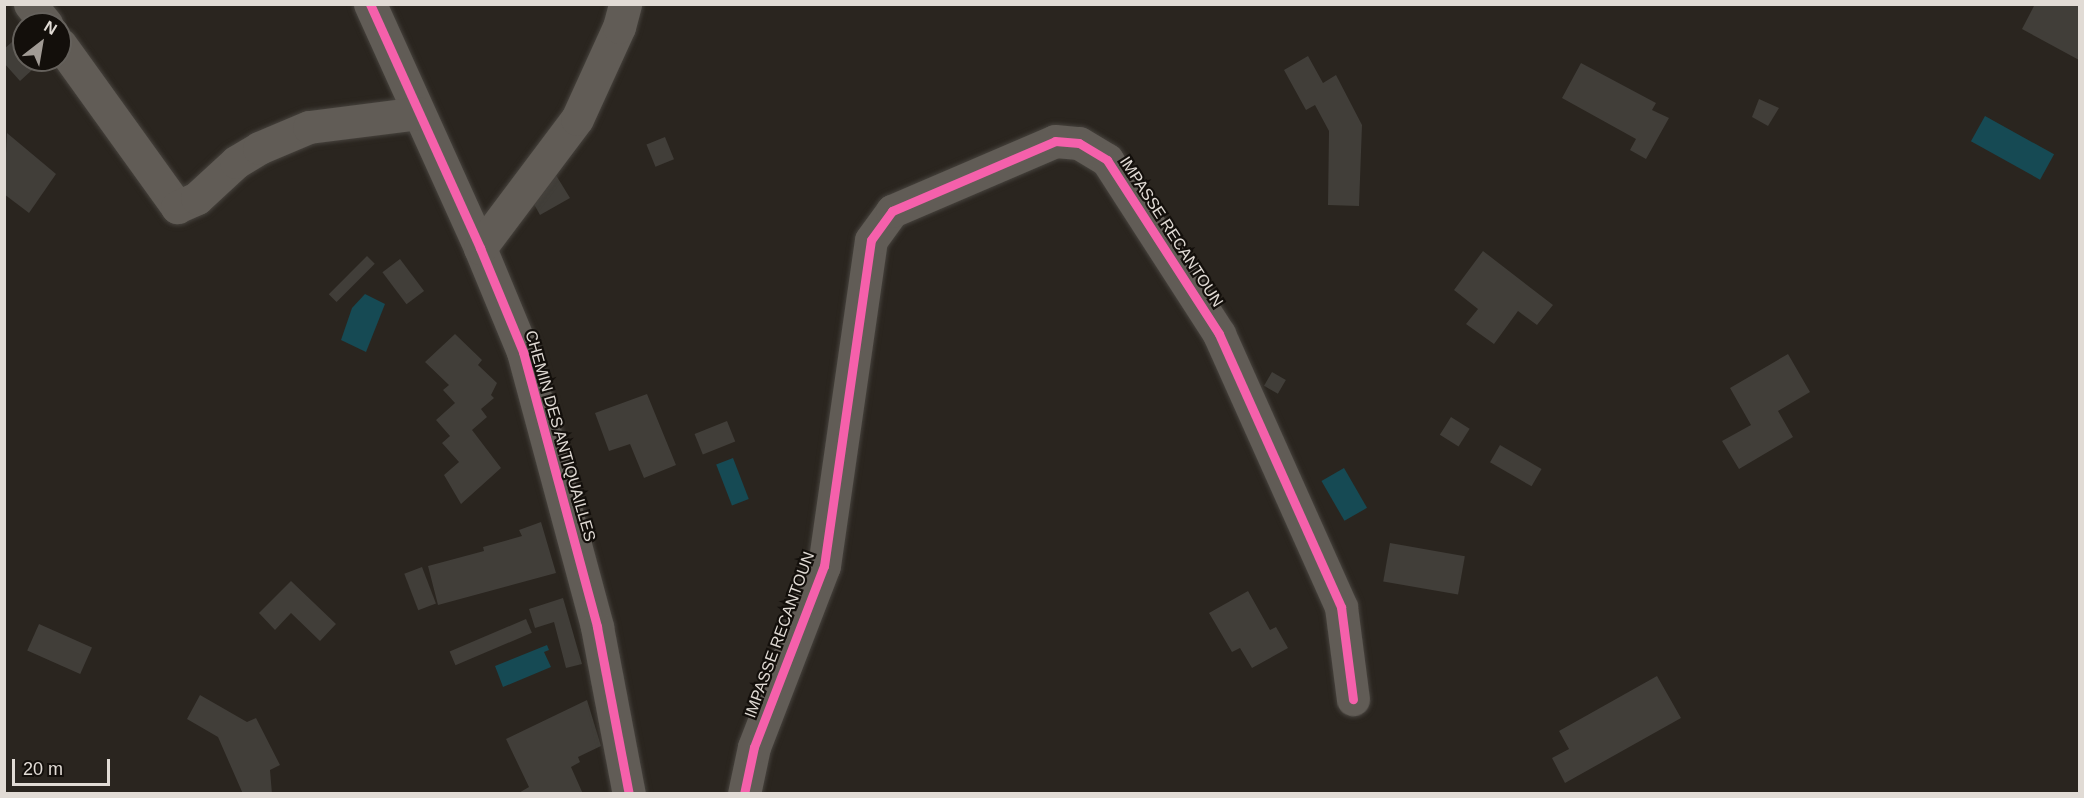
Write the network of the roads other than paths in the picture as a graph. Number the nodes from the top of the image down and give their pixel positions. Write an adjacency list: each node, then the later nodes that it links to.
1 (370, 4): 4 (street, CHEMIN DES ANTIQUAILLES)
2 (625, 4): 5 (street)
3 (72, 61): 4 (street)
4 (418, 113): 5 (street, CHEMIN DES ANTIQUAILLES)
5 (480, 248): 7 (street, CHEMIN DES ANTIQUAILLES)
6 (1353, 699): 8 (street, IMPASSE RECANTOUN)
7 (628, 794)
8 (744, 794)

